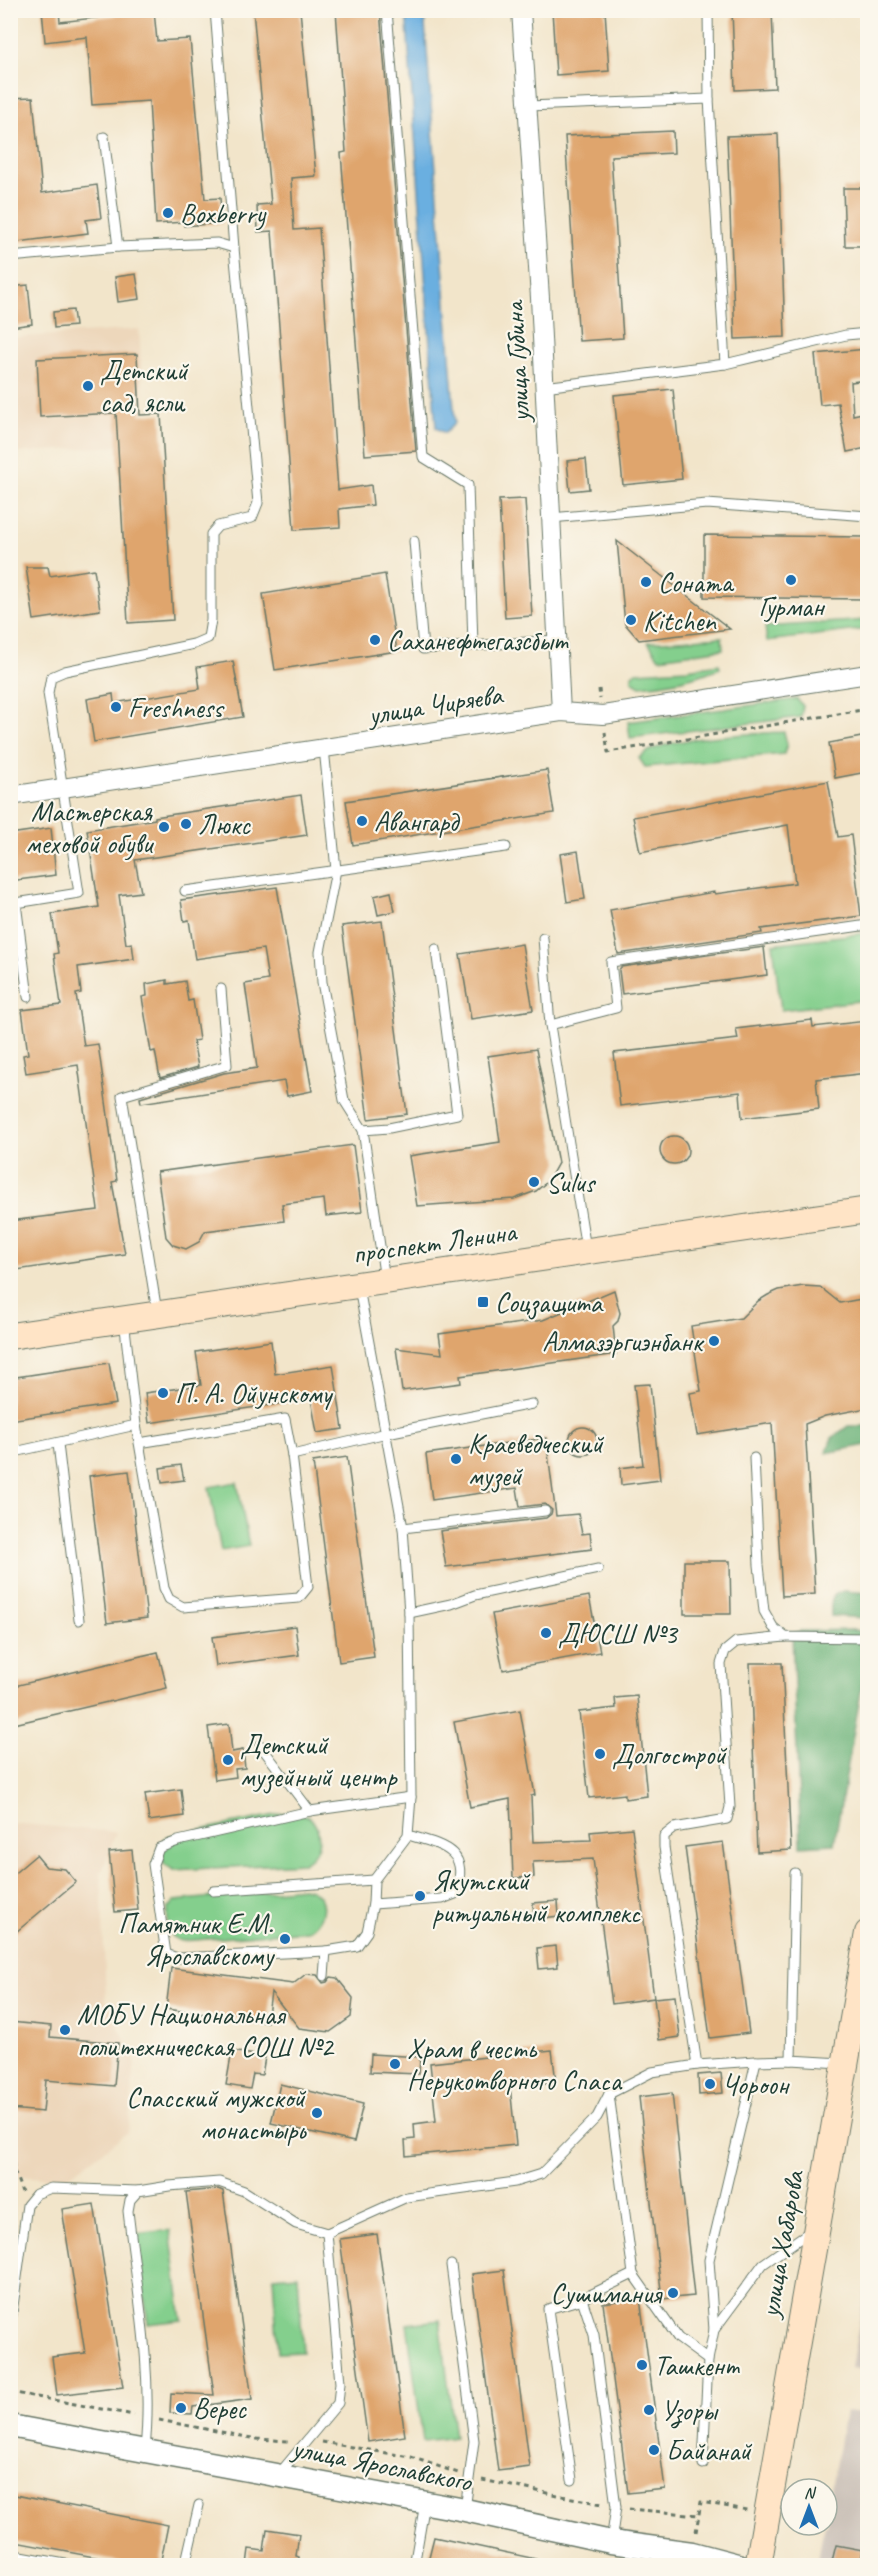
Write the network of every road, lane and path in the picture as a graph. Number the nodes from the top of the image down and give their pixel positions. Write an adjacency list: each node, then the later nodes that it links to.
1 (215, 10): 9 (lane)
2 (387, 10): 18 (lane)
3 (521, 10): 6 (street, улица Губина)
4 (708, 10): 5 (lane)
5 (709, 99): 6 (lane); 12 (lane)
6 (528, 106): 13 (street, улица Губина)
7 (104, 137): 8 (lane)
8 (118, 247): 9 (lane); 10 (lane)
9 (234, 248): 25 (lane)
10 (10, 257)
11 (867, 333): 12 (lane)
12 (725, 364): 13 (lane)
13 (544, 387): 15 (street, улица Губина)
14 (867, 516): 15 (lane)
15 (551, 518): 17 (street, улица Губина)
16 (414, 541): 18 (lane)
17 (557, 640): 18 (lane); 22 (street, улица Губина)
18 (473, 645)
19 (867, 674): 23 (street, улица Чиряева)
20 (599, 688): 23 (path)
21 (867, 710): 23 (path)
22 (561, 712): 23 (street, улица Чиряева); 24 (street, улица Чиряева)
23 (603, 715)
24 (324, 748): 25 (street, улица Чиряева); 28 (lane)
25 (64, 787): 26 (street, улица Чиряева); 34 (lane)
26 (10, 796)
27 (506, 847): 28 (lane)
28 (336, 870): 29 (lane); 36 (lane)
29 (185, 891)
30 (867, 925): 35 (lane)
31 (543, 938): 35 (lane)
32 (436, 949): 36 (lane)
33 (221, 989): 41 (lane)
34 (28, 998)
35 (550, 1025): 38 (lane)
36 (363, 1130): 39 (lane)
37 (867, 1210): 38 (main road, проспект Ленина)
38 (586, 1252): 39 (main road, проспект Ленина)
39 (386, 1281): 40 (main road, проспект Ленина)
40 (359, 1285): 41 (main road, проспект Ленина); 46 (lane)
41 (157, 1315): 42 (main road, проспект Ленина)
42 (124, 1319): 43 (main road, проспект Ленина); 45 (lane)
43 (10, 1336)
44 (532, 1404): 46 (lane)
45 (136, 1425): 47 (lane); 48 (lane)
46 (387, 1433): 50 (lane); 53 (lane)
47 (139, 1443): 50 (lane); 50 (lane)
48 (58, 1444): 49 (lane); 56 (lane)
49 (10, 1453)
50 (292, 1455)
51 (754, 1458): 57 (lane)
52 (545, 1511): 53 (lane)
53 (403, 1528): 55 (lane)
54 (598, 1569): 55 (lane)
55 (409, 1613): 60 (lane)
56 (79, 1620)
57 (785, 1637): 58 (lane); 73 (lane)
58 (867, 1638)
59 (260, 1745): 61 (lane)
60 (411, 1797): 61 (lane); 62 (lane)
61 (310, 1811): 68 (lane)
62 (408, 1835): 64 (lane); 66 (lane)
63 (795, 1873): 70 (lane)
64 (374, 1880): 65 (lane); 66 (lane)
65 (213, 1891)
66 (373, 1904): 68 (lane)
67 (867, 1933): 72 (main road, улица Хабарова)
68 (326, 1951): 69 (lane)
69 (324, 1976)
70 (791, 2060): 71 (lane); 72 (lane)
71 (756, 2061): 73 (lane); 84 (lane)
72 (845, 2063): 78 (main road, улица Хабарова)
73 (697, 2065): 74 (lane)
74 (609, 2094): 79 (lane); 81 (lane)
75 (12, 2109): 77 (path)
76 (138, 2191): 77 (lane); 79 (lane); 87 (lane)
77 (27, 2205): 83 (lane)
78 (816, 2226): 84 (lane); 99 (main road, улица Хабарова)
79 (327, 2233): 89 (lane)
80 (452, 2265): 93 (lane)
81 (633, 2274): 82 (lane); 85 (lane)
82 (582, 2299): 94 (lane); 97 (lane)
83 (10, 2328)
84 (714, 2330): 85 (lane)
85 (708, 2360): 91 (lane)
86 (10, 2392): 87 (path)
87 (148, 2418): 89 (path); 90 (lane)
88 (10, 2426): 90 (street, улица Ярославского)
89 (306, 2442): 92 (lane); 93 (path)
90 (145, 2449): 92 (street, улица Ярославского)
91 (703, 2464)
92 (279, 2474): 95 (street, улица Ярославского)
93 (468, 2477): 97 (path); 98 (lane)
94 (572, 2480)
95 (425, 2503): 98 (street, улица Ярославского); 106 (lane)
96 (200, 2505): 105 (lane)
97 (616, 2507): 100 (path); 101 (lane)
98 (465, 2510): 101 (street, улица Ярославского)
99 (766, 2514): 100 (path); 108 (main road, улица Хабарова)
100 (699, 2515): 102 (path)
101 (611, 2542): 102 (street, улица Ярославского)
102 (692, 2553): 107 (street, улица Ярославского)
103 (10, 2554): 104 (lane)
104 (76, 2565)
105 (185, 2565)
106 (414, 2565)
107 (741, 2565)
108 (758, 2565)

